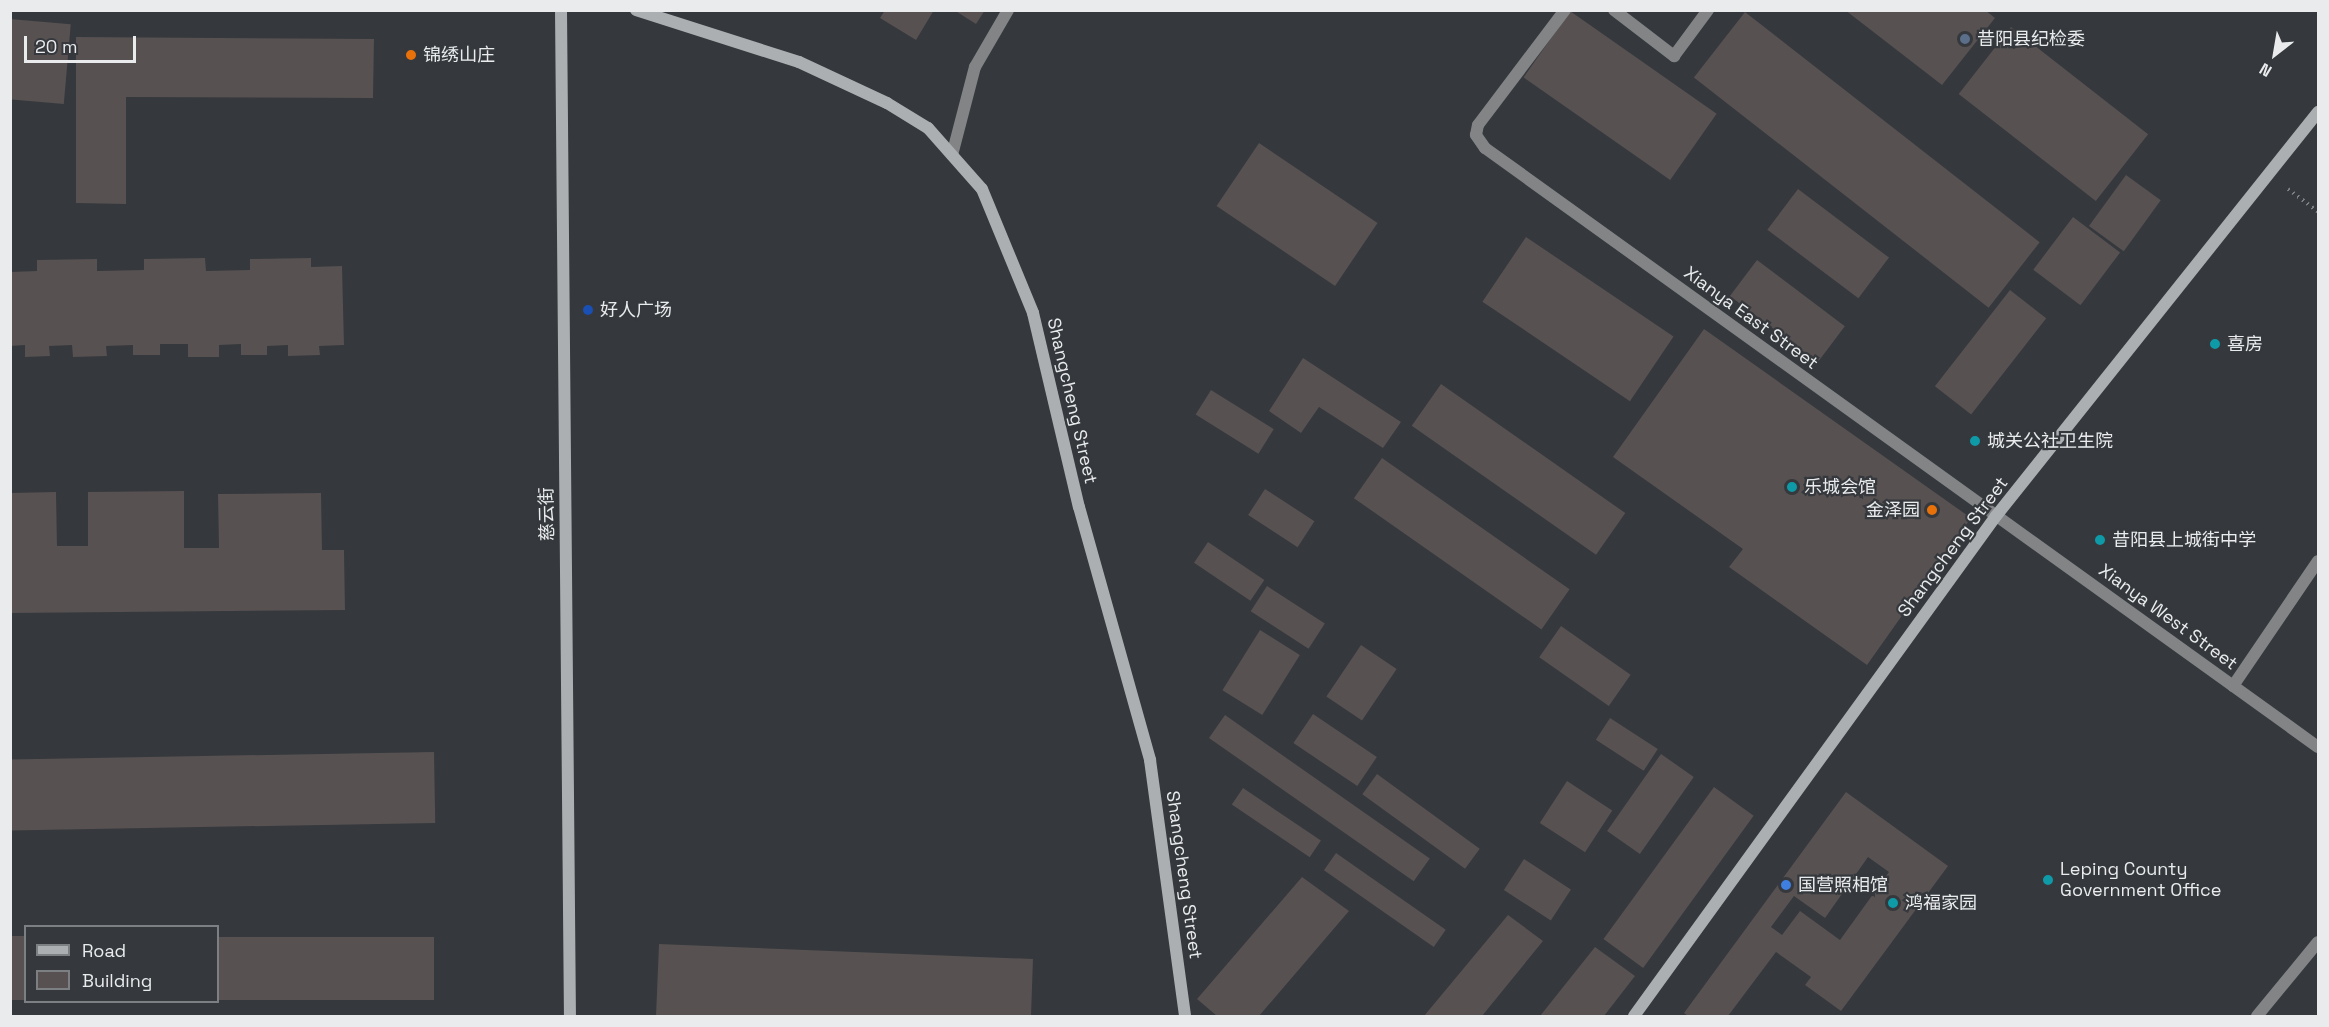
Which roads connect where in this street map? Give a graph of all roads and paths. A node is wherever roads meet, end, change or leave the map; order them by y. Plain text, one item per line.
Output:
1 (561, 10) edge
2 (636, 10) edge
3 (1008, 10) edge
4 (1565, 10) edge
5 (1614, 10) edge
6 (1708, 10) edge
7 (2319, 112) edge
8 (952, 155) junction
9 (2269, 174) junction
10 (2319, 212) edge
11 (1996, 516) junction
12 (2319, 561) edge
13 (2233, 686) junction
14 (2319, 747) edge
15 (2319, 942) edge
16 (570, 1017) edge
17 (1185, 1017) edge
18 (1634, 1017) edge
19 (2257, 1017) edge

1 - 16 main road, 慈云街
2 - 8 main road, Shangcheng Street
3 - 8 street
4 - 11 street, Xianya East Street
5 - 6 street
7 - 9 main road, Shangcheng Street
8 - 17 main road, Shangcheng Street
9 - 10 path
9 - 11 main road, Shangcheng Street
11 - 13 street, Xianya West Street
11 - 18 main road, Shangcheng Street
12 - 13 street
13 - 14 street, Xianya West Street
15 - 19 street

